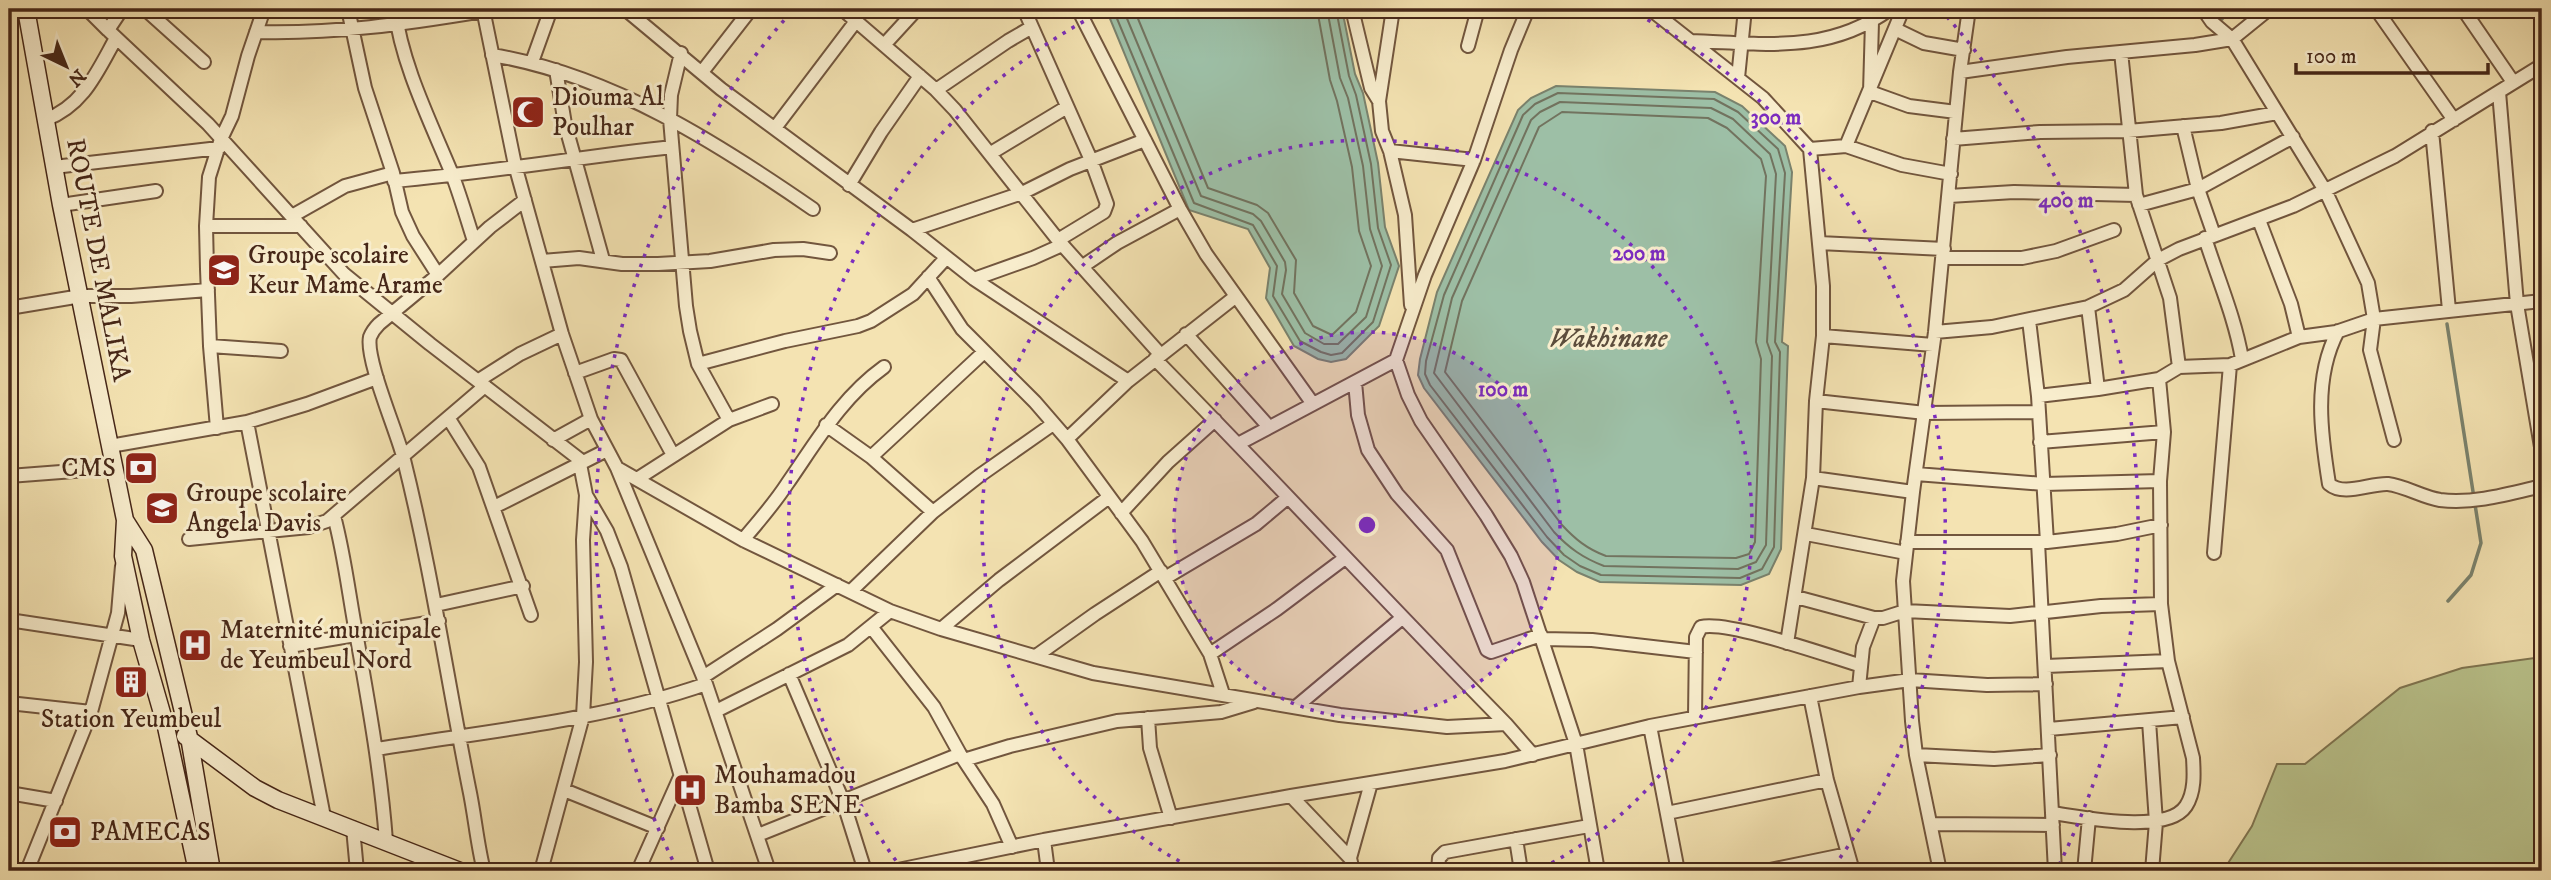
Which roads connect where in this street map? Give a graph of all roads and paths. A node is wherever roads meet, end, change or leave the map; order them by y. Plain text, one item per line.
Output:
1 (26, 9) edge
2 (87, 9) edge
3 (122, 9) edge
4 (145, 9) edge
5 (264, 9) edge
6 (348, 9) edge
7 (395, 9) edge
8 (551, 9) edge
9 (625, 9) edge
10 (751, 9) edge
11 (842, 9) edge
12 (918, 9) edge
13 (1024, 9) edge
14 (1078, 9) edge
15 (1352, 9) edge
16 (1394, 9) edge
17 (1478, 9) edge
18 (1528, 9) edge
19 (1650, 9) edge
20 (1745, 9) edge
21 (1890, 9) edge
22 (1903, 9) edge
23 (1969, 9) edge
24 (2203, 9) edge
25 (2269, 9) edge
26 (2376, 9) edge
27 (2463, 9) edge
28 (483, 10) edge
29 (1665, 14) edge
30 (2250, 15) edge
31 (856, 20) junction
32 (1872, 22) junction
33 (397, 26) junction
34 (1032, 27) junction
35 (352, 29) junction
36 (1895, 29) junction
37 (256, 32) junction
38 (112, 34) junction
39 (2232, 39) junction
40 (1690, 41) junction
41 (1742, 43) junction
42 (884, 45) junction
43 (1468, 46) dead end
44 (1964, 50) junction
45 (2121, 52) junction
46 (681, 53) junction
47 (492, 55) junction
48 (204, 62) dead end
49 (532, 62) junction
50 (2542, 65) edge
51 (556, 70) junction
52 (702, 72) junction
53 (1960, 72) junction
54 (920, 76) junction
55 (1738, 78) junction
56 (2513, 82) junction
57 (936, 90) junction
58 (1870, 92) junction
59 (2500, 92) junction
60 (1379, 101) junction
61 (1067, 107) junction
62 (1956, 112) junction
63 (2277, 113) junction
64 (670, 119) junction
65 (45, 120) junction
66 (2454, 120) junction
67 (2183, 126) junction
68 (775, 128) junction
69 (2128, 131) junction
70 (2432, 131) junction
71 (2293, 137) junction
72 (1953, 138) junction
73 (1145, 140) junction
74 (220, 144) junction
75 (1846, 146) junction
76 (673, 147) junction
77 (1810, 149) junction
78 (1390, 151) junction
79 (990, 153) junction
80 (574, 158) junction
81 (1091, 160) junction
82 (1474, 160) junction
83 (515, 166) junction
84 (54, 167) junction
85 (1951, 174) junction
86 (453, 176) junction
87 (394, 177) junction
88 (849, 185) junction
89 (2198, 189) junction
90 (156, 191) dead end
91 (2326, 192) junction
92 (1022, 193) junction
93 (1950, 196) junction
94 (524, 200) junction
95 (2137, 200) junction
96 (61, 205) junction
97 (813, 209) dead end
98 (1180, 209) junction
99 (2259, 220) junction
100 (297, 221) junction
101 (206, 226) junction
102 (912, 230) junction
103 (2113, 230) dead end
104 (2209, 237) junction
105 (474, 241) junction
106 (1060, 243) junction
107 (1819, 243) junction
108 (830, 253) dead end
109 (1943, 254) junction
110 (946, 258) junction
111 (603, 260) junction
112 (2158, 260) junction
113 (542, 261) junction
114 (682, 262) junction
115 (1083, 266) junction
116 (438, 275) junction
117 (928, 277) junction
118 (974, 279) junction
119 (208, 290) junction
120 (81, 296) junction
121 (1235, 297) junction
122 (2542, 301) edge
123 (2516, 304) junction
124 (2088, 307) junction
125 (9, 308) edge
126 (2449, 310) junction
127 (1411, 312) junction
128 (392, 313) junction
129 (2029, 320) junction
130 (2374, 320) junction
131 (2337, 332) junction
132 (562, 334) junction
133 (1185, 334) junction
134 (1823, 336) junction
135 (2299, 337) junction
136 (1934, 339) junction
137 (210, 346) junction
138 (281, 351) dead end
139 (984, 352) junction
140 (1157, 356) junction
141 (2242, 359) junction
142 (1396, 360) junction
143 (698, 364) junction
144 (2230, 365) junction
145 (884, 367) dead end
146 (2179, 367) junction
147 (575, 373) junction
148 (377, 378) junction
149 (2159, 379) junction
150 (1128, 381) junction
151 (482, 383) junction
152 (1355, 383) junction
153 (2098, 389) junction
154 (2038, 396) junction
155 (1816, 401) junction
156 (772, 404) dead end
157 (1313, 404) junction
158 (2039, 412) junction
159 (1925, 413) junction
160 (449, 419) junction
161 (592, 419) junction
162 (729, 420) junction
163 (1215, 420) junction
164 (247, 422) junction
165 (1053, 424) junction
166 (826, 425) junction
167 (1269, 427) junction
168 (218, 428) junction
169 (2164, 432) junction
170 (1067, 439) junction
171 (553, 440) junction
172 (2394, 440) dead end
173 (2040, 442) junction
174 (1238, 443) junction
175 (110, 446) junction
176 (607, 450) junction
177 (2542, 453) edge
178 (673, 455) junction
179 (404, 457) junction
180 (871, 457) junction
181 (582, 463) junction
182 (113, 468) junction
183 (617, 468) junction
184 (1916, 474) junction
185 (9, 476) edge
186 (1813, 478) junction
187 (637, 479) junction
188 (2160, 481) junction
189 (2044, 484) junction
190 (2542, 486) edge
191 (1913, 492) junction
192 (586, 495) junction
193 (1110, 497) junction
194 (1287, 498) junction
195 (494, 507) junction
196 (933, 512) junction
197 (1121, 513) junction
198 (334, 516) junction
199 (125, 520) junction
200 (2161, 525) junction
201 (266, 532) junction
202 (1806, 534) junction
203 (190, 539) dead end
204 (743, 540) junction
205 (2042, 542) junction
206 (1906, 548) junction
207 (2214, 553) dead end
208 (123, 556) junction
209 (1345, 558) junction
210 (1163, 575) junction
211 (837, 585) junction
212 (523, 586) junction
213 (851, 591) junction
214 (1796, 597) junction
215 (2161, 604) junction
216 (436, 605) junction
217 (891, 611) junction
218 (1905, 611) junction
219 (2043, 611) junction
220 (531, 615) dead end
221 (1402, 618) junction
222 (1874, 618) junction
223 (9, 620) edge
224 (439, 621) junction
225 (872, 628) junction
226 (942, 629) junction
227 (112, 633) junction
228 (356, 634) junction
229 (1542, 637) junction
230 (141, 640) junction
231 (1787, 643) junction
232 (290, 646) junction
233 (1696, 652) junction
234 (1210, 654) junction
235 (1036, 656) junction
236 (2168, 661) junction
237 (1859, 665) junction
238 (2046, 666) junction
239 (789, 674) junction
240 (704, 680) junction
241 (1910, 680) junction
242 (2046, 684) junction
243 (1858, 687) junction
244 (1223, 694) junction
245 (1810, 696) junction
246 (657, 701) junction
247 (1256, 702) junction
248 (9, 703) edge
249 (1297, 706) junction
250 (716, 711) junction
251 (91, 712) junction
252 (583, 716) junction
253 (2183, 717) junction
254 (1148, 718) junction
255 (1695, 718) junction
256 (2149, 721) junction
257 (1506, 724) junction
258 (1650, 726) junction
259 (166, 727) junction
260 (2049, 729) junction
261 (458, 736) junction
262 (189, 737) junction
263 (1576, 744) junction
264 (377, 749) junction
265 (1533, 755) junction
266 (1916, 755) junction
267 (2050, 755) junction
268 (962, 757) junction
269 (680, 777) junction
270 (1827, 780) junction
271 (1371, 783) junction
272 (564, 789) junction
273 (9, 793) edge
274 (1291, 796) junction
275 (843, 800) junction
276 (56, 801) junction
277 (1667, 813) junction
278 (324, 817) junction
279 (1171, 818) junction
280 (2089, 818) junction
281 (2052, 819) junction
282 (2156, 822) junction
283 (1932, 824) junction
284 (1589, 826) junction
285 (353, 828) junction
286 (657, 828) junction
287 (758, 835) junction
288 (1516, 839) junction
289 (1044, 840) junction
290 (386, 841) junction
291 (1012, 847) junction
292 (1849, 854) junction
293 (1350, 858) junction
294 (27, 871) edge
295 (197, 871) edge
296 (212, 871) edge
297 (357, 871) edge
298 (460, 871) edge
299 (484, 871) edge
300 (541, 871) edge
301 (638, 871) edge
302 (708, 871) edge
303 (769, 871) edge
304 (864, 871) edge
305 (894, 871) edge
306 (1048, 871) edge
307 (1353, 871) edge
308 (1438, 871) edge
309 (1521, 871) edge
310 (1598, 871) edge
311 (1678, 871) edge
312 (1765, 871) edge
313 (1853, 871) edge
314 (1940, 871) edge
315 (2055, 871) edge
316 (2084, 871) edge
317 (2152, 871) edge

1 - 65 main road, ROUTE DE MALIKA
2 - 38 street
3 - 38 street
4 - 48 street
5 - 37 street
6 - 35 street
7 - 33 street
8 - 49 street
9 - 46 street
10 - 52 street
11 - 31 street
12 - 42 street
13 - 34 street
14 - 73 street
15 - 60 street
16 - 60 street
17 - 43 street
18 - 82 street
19 - 29 street
20 - 41 street
21 - 32 street
22 - 36 street
23 - 44 street
24 - 39 street
25 - 30 street
26 - 66 street
27 - 56 street
28 - 33 street
28 - 47 street
29 - 40 street
30 - 39 street
31 - 42 street
31 - 68 street
32 - 41 street
32 - 58 street
33 - 35 street
33 - 86 street
34 - 57 street
34 - 61 street
35 - 37 street
35 - 87 street
36 - 44 street
36 - 58 street
37 - 74 street
38 - 65 street
38 - 74 street
39 - 45 street
39 - 63 street
40 - 41 street
40 - 55 street
41 - 55 street
42 - 54 street
44 - 53 street
45 - 53 street
45 - 69 street
46 - 52 street
46 - 64 street
47 - 49 street
47 - 83 street
49 - 51 street
50 - 56 street
51 - 64 street
51 - 80 street
52 - 68 street
53 - 62 street
54 - 57 street
54 - 88 street
55 - 77 street
56 - 59 street
57 - 79 street
58 - 62 street
58 - 75 street
59 - 66 street
59 - 123 street
60 - 78 street
61 - 79 street
61 - 81 street
62 - 72 street
63 - 67 street
63 - 71 street
64 - 76 street
64 - 97 street
65 - 84 main road, ROUTE DE MALIKA
66 - 70 street
67 - 69 street
67 - 89 street
68 - 88 street
69 - 72 street
69 - 95 street
70 - 91 street
70 - 126 street
71 - 89 street
71 - 91 street
72 - 85 street
73 - 81 street
73 - 98 street
74 - 84 street
74 - 100 street
74 - 101 street
75 - 77 street
75 - 85 street
76 - 80 street
76 - 114 street
77 - 107 street
78 - 82 street
78 - 127 street
79 - 92 street
80 - 83 street
80 - 111 street
81 - 92 street
81 - 106 street
82 - 127 street
83 - 86 street
83 - 94 street
84 - 96 main road, ROUTE DE MALIKA
85 - 93 street
86 - 87 street
86 - 105 street
87 - 100 street
87 - 116 street
88 - 102 street
89 - 95 street
89 - 104 street
90 - 96 street
91 - 99 street
91 - 130 street
92 - 102 street
92 - 106 street
93 - 95 street
93 - 109 street
94 - 105 street
94 - 113 street
95 - 112 street
96 - 120 main road, ROUTE DE MALIKA
98 - 115 street
98 - 121 street
99 - 104 street
99 - 135 street
100 - 101 street
100 - 128 street
101 - 119 street
102 - 110 street
103 - 109 street
104 - 112 street
104 - 141 street
105 - 116 street
106 - 115 street
106 - 118 street
107 - 109 street
107 - 134 street
108 - 114 street
109 - 136 street
110 - 117 street
110 - 118 street
111 - 113 street
111 - 114 street
112 - 124 street
112 - 146 street
113 - 132 street
114 - 143 street
115 - 140 street
116 - 128 street
117 - 139 street
117 - 143 street
118 - 150 street
119 - 120 street
119 - 137 street
120 - 125 street
120 - 175 main road, ROUTE DE MALIKA
121 - 133 street
121 - 157 street
122 - 123 street
123 - 126 street
123 - 177 street
124 - 129 street
124 - 153 street
126 - 130 street
127 - 142 street
128 - 148 street
128 - 151 street
129 - 136 street
129 - 154 street
130 - 131 street
130 - 172 street
131 - 135 street
131 - 190 street
132 - 147 street
132 - 151 street
133 - 140 street
133 - 167 street
134 - 136 street
134 - 155 street
135 - 141 street
136 - 159 street
137 - 138 street
137 - 168 street
139 - 165 street
139 - 180 street
140 - 150 street
140 - 163 street
141 - 144 street
142 - 152 street
142 - 229 street
143 - 162 street
144 - 146 street
144 - 207 street
145 - 166 street
146 - 149 street
147 - 161 street
147 - 178 street
148 - 164 street
148 - 179 street
149 - 153 street
149 - 169 street
150 - 170 street
151 - 160 street
151 - 171 street
152 - 157 street
152 - 229 street
153 - 154 street
154 - 158 street
155 - 159 street
155 - 186 street
156 - 162 street
157 - 167 street
158 - 159 street
158 - 173 street
159 - 184 street
160 - 179 street
160 - 195 street
161 - 171 street
161 - 176 street
162 - 178 street
163 - 174 street
163 - 197 street
164 - 168 street
164 - 201 street
165 - 170 street
165 - 196 street
166 - 180 street
166 - 204 street
167 - 174 street
168 - 175 street
169 - 173 street
169 - 188 street
170 - 193 street
171 - 181 street
173 - 189 street
174 - 194 street
175 - 182 main road, ROUTE DE MALIKA
176 - 181 street
176 - 183 street
178 - 187 street
179 - 198 street
179 - 216 street
180 - 196 street
181 - 192 street
181 - 195 street
182 - 185 street
182 - 199 main road, ROUTE DE MALIKA
183 - 187 street
183 - 240 street
184 - 189 street
184 - 191 street
186 - 191 street
186 - 202 street
187 - 204 street
188 - 189 street
188 - 200 street
189 - 205 street
191 - 206 street
192 - 246 street
192 - 252 street
193 - 197 street
193 - 226 street
194 - 209 street
194 - 210 street
195 - 212 street
196 - 213 street
197 - 210 street
198 - 201 street
198 - 228 street
199 - 208 main road, ROUTE DE MALIKA
199 - 262 main road, ROUTE DE MALIKA
200 - 205 street
200 - 215 street
201 - 203 street
201 - 232 street
202 - 206 street
202 - 214 street
204 - 211 street
205 - 206 street
205 - 219 street
206 - 218 street
208 - 227 street
208 - 230 main road, ROUTE DE MALIKA
209 - 221 street
209 - 234 street
210 - 234 street
210 - 235 street
211 - 213 street
211 - 240 street
212 - 216 street
212 - 220 street
213 - 217 street
214 - 222 street
214 - 231 street
215 - 219 street
215 - 236 street
216 - 224 street
217 - 225 street
217 - 226 street
218 - 219 street
218 - 222 street
218 - 241 street
219 - 238 street
221 - 249 street
221 - 257 street
222 - 237 street
223 - 227 street
224 - 228 street
224 - 261 street
225 - 239 street
225 - 268 street
226 - 235 street
227 - 230 street
227 - 251 street
228 - 232 street
228 - 264 street
229 - 233 street
229 - 263 street
230 - 259 main road, ROUTE DE MALIKA
231 - 233 street
231 - 237 street
232 - 278 street
233 - 255 street
234 - 244 street
235 - 244 street
236 - 238 street
236 - 253 street
237 - 243 street
238 - 242 street
239 - 250 street
239 - 275 street
240 - 246 street
240 - 250 street
241 - 242 street
241 - 243 street
241 - 266 street
242 - 260 street
243 - 245 street
244 - 247 street
245 - 255 street
245 - 270 street
246 - 252 street
246 - 269 street
247 - 249 street
247 - 254 street
248 - 251 street
249 - 257 street
250 - 287 street
251 - 276 street
252 - 261 street
252 - 272 street
253 - 256 street
253 - 282 street
254 - 268 street
254 - 279 street
255 - 258 street
256 - 260 street
256 - 282 street
257 - 265 street
258 - 263 street
258 - 277 street
259 - 262 main road
259 - 295 main road, ROUTE DE MALIKA
260 - 267 street
261 - 264 street
261 - 299 street
262 - 278 main road
262 - 296 main road, ROUTE DE MALIKA
263 - 265 street
263 - 284 street
264 - 290 street
265 - 271 street
266 - 267 street
266 - 283 street
267 - 281 street
268 - 275 street
268 - 291 street
269 - 286 street
269 - 302 street
270 - 277 street
270 - 292 street
271 - 274 street
271 - 293 street
272 - 286 street
272 - 300 street
273 - 276 street
274 - 279 street
274 - 293 street
275 - 287 street
275 - 304 street
276 - 294 street
277 - 311 street
278 - 285 main road
279 - 289 street
280 - 281 street
280 - 282 street
280 - 316 street
281 - 283 street
281 - 315 street
282 - 317 street
283 - 314 street
284 - 288 street
284 - 310 street
285 - 290 main road
285 - 297 street
286 - 301 street
287 - 303 street
288 - 308 street
288 - 309 street
289 - 291 street
289 - 306 street
290 - 298 main road
291 - 305 street
292 - 312 street
292 - 313 street
293 - 307 street

